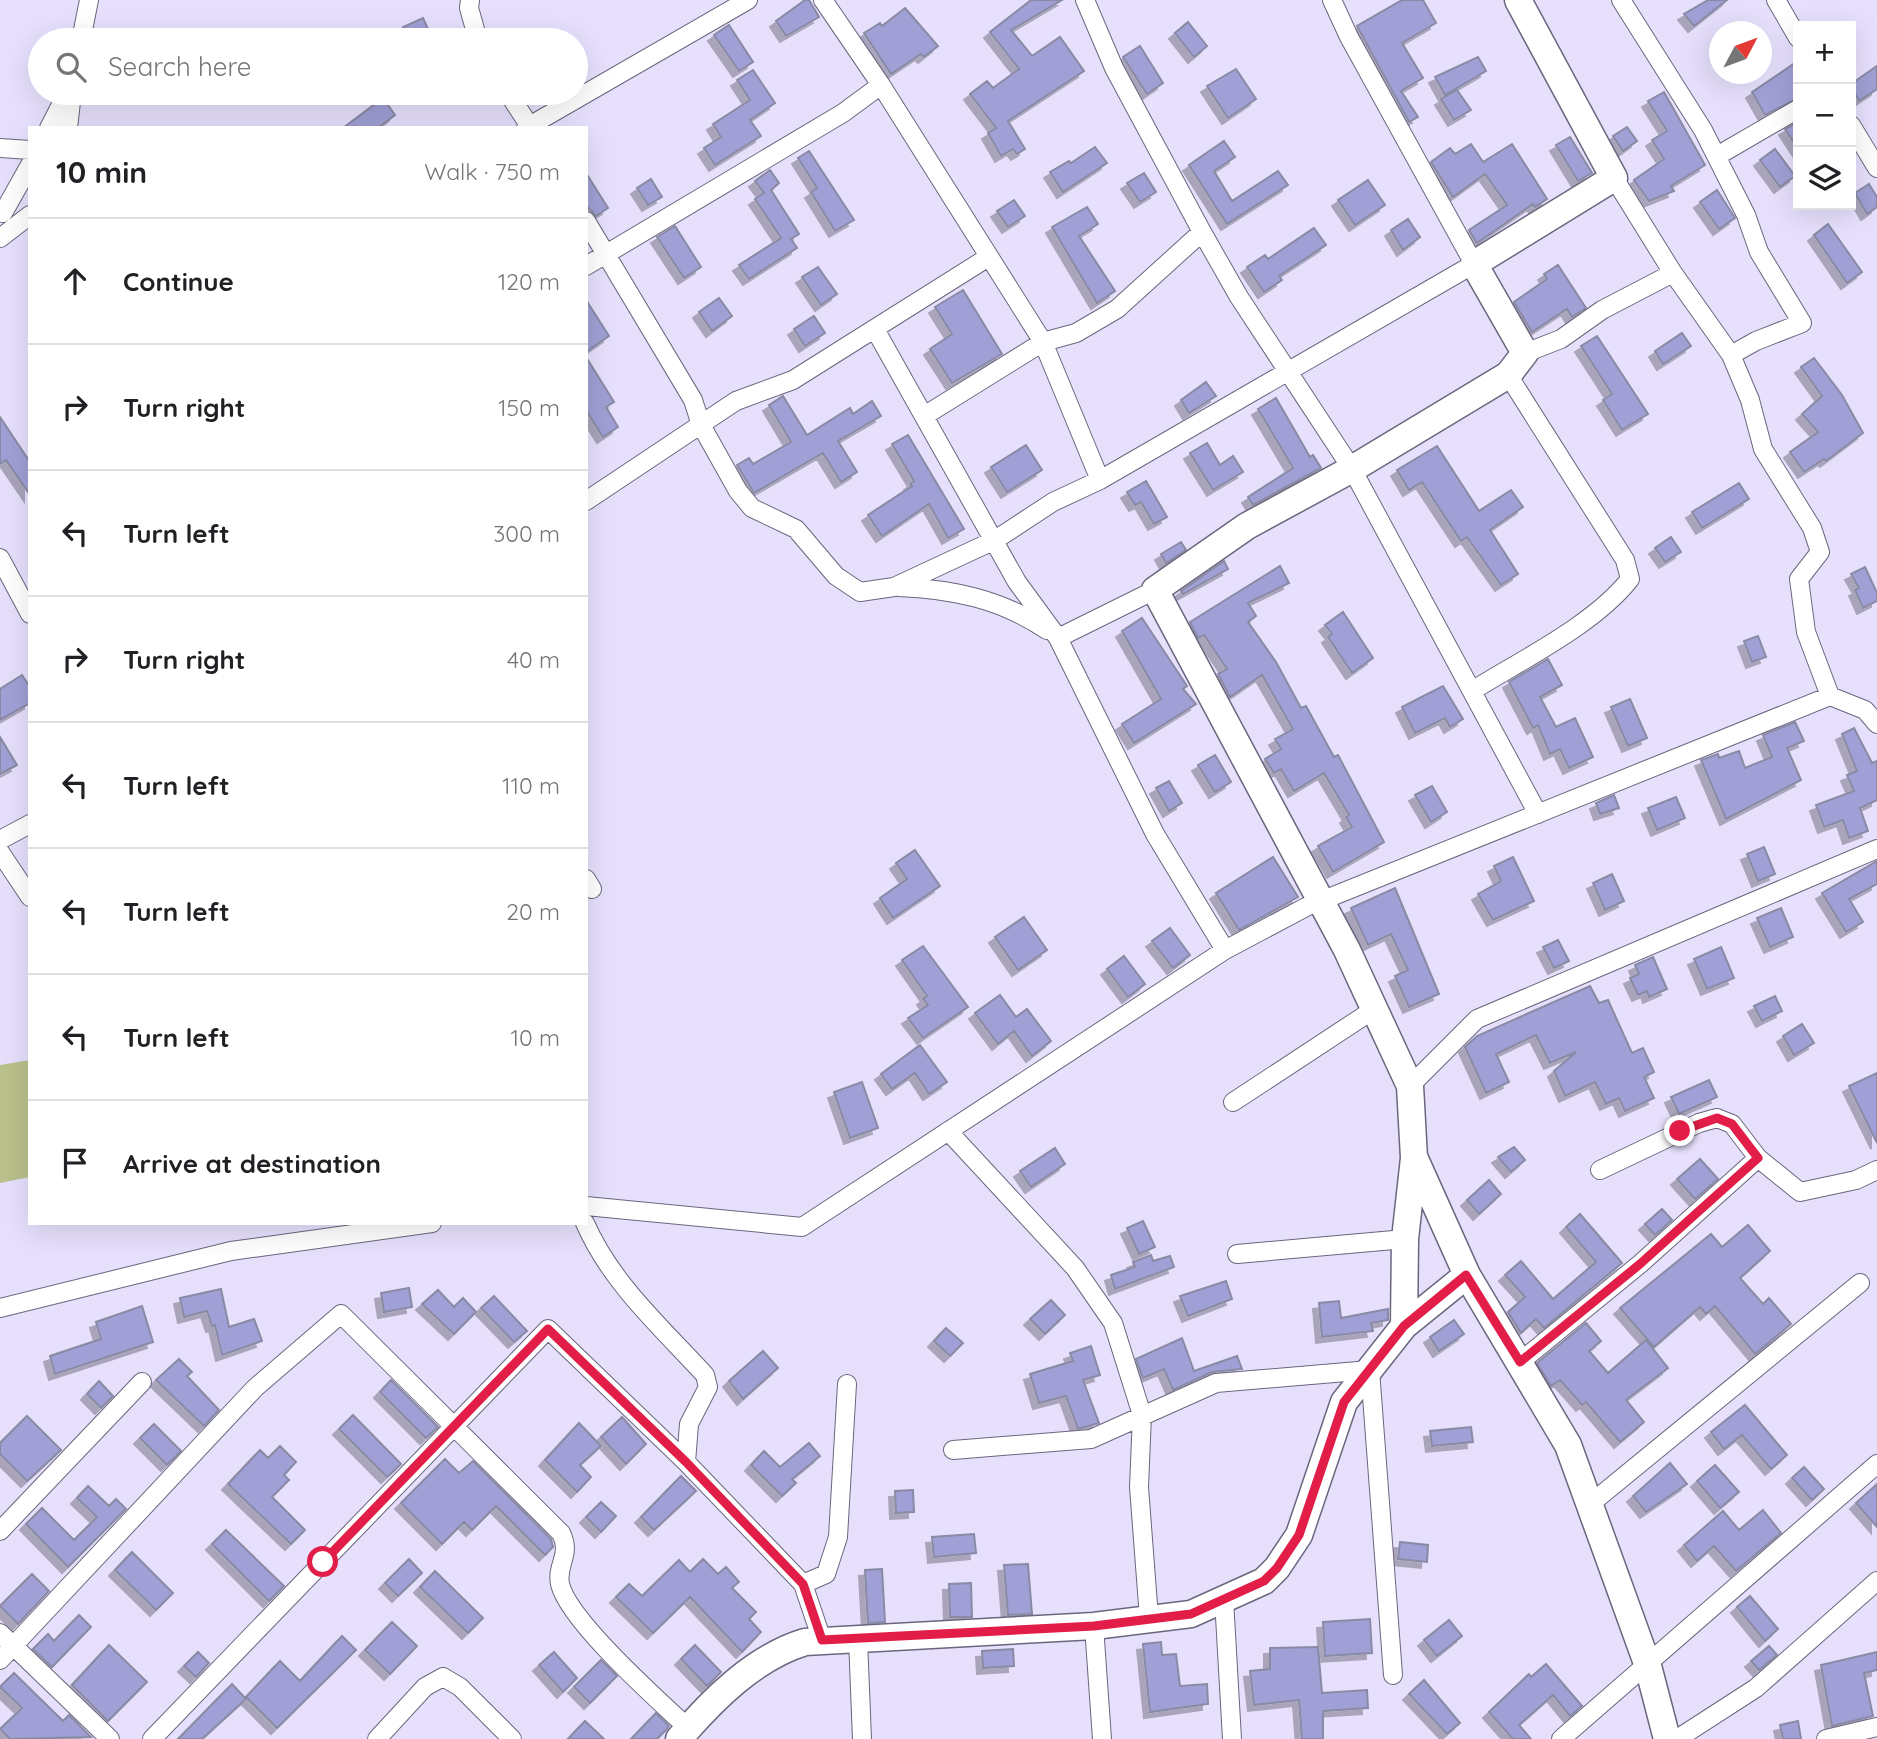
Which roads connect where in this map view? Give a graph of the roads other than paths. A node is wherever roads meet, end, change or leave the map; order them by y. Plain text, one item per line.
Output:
1 (89, 0) edge
2 (470, 0) edge
3 (748, 0) edge
4 (823, 0) edge
5 (1084, 0) edge
6 (1332, 0) edge
7 (1518, 0) edge
8 (1621, 0) edge
9 (1776, 0) edge
10 (83, 28) edge
11 (476, 28) edge
12 (1793, 29) edge
13 (881, 85) junction
14 (588, 92) edge
15 (62, 105) edge
16 (69, 105) edge
17 (515, 105) edge
18 (566, 105) edge
19 (1793, 112) edge
20 (50, 126) edge
21 (68, 126) edge
22 (527, 126) edge
23 (530, 126) edge
24 (1856, 133) edge
25 (0, 148) edge
26 (28, 150) edge
27 (1717, 156) junction
28 (28, 168) edge
29 (1877, 168) edge
30 (1614, 178) junction
31 (28, 212) edge
32 (2, 213) edge
33 (28, 214) edge
34 (588, 224) edge
35 (1202, 232) junction
36 (0, 238) edge
37 (606, 255) junction
38 (987, 258) junction
39 (1474, 264) junction
40 (588, 265) edge
41 (1673, 273) junction
42 (876, 331) junction
43 (1043, 342) junction
44 (1525, 353) junction
45 (1731, 355) junction
46 (1288, 370) junction
47 (1508, 375) junction
48 (923, 416) junction
49 (701, 425) junction
50 (1352, 468) junction
51 (1100, 480) junction
52 (588, 500) edge
53 (995, 540) junction
54 (0, 558) edge
55 (894, 587) junction
56 (1154, 590) junction
57 (28, 610) edge
58 (1058, 638) junction
59 (1472, 691) junction
60 (1830, 696) junction
61 (1877, 724) edge
62 (1538, 814) junction
63 (28, 825) edge
64 (0, 840) edge
65 (1877, 849) edge
66 (0, 852) edge
67 (28, 894) edge
68 (1321, 900) junction
69 (1225, 950) junction
70 (1376, 1008) junction
71 (1410, 1086) junction
72 (1233, 1102) dead end
73 (948, 1131) junction
74 (1414, 1158) junction
75 (1758, 1158) junction
76 (1600, 1170) dead end
77 (1877, 1170) edge
78 (588, 1206) edge
79 (418, 1225) edge
80 (586, 1225) edge
81 (1405, 1239) junction
82 (1237, 1254) dead end
83 (1466, 1275) junction
84 (1860, 1283) dead end
85 (0, 1308) edge
86 (1404, 1326) junction
87 (1520, 1362) junction
88 (1370, 1370) junction
89 (142, 1382) dead end
90 (847, 1384) dead end
91 (1142, 1415) junction
92 (455, 1425) junction
93 (953, 1450) dead end
94 (686, 1462) junction
95 (1877, 1464) edge
96 (1589, 1506) junction
97 (0, 1531) edge
98 (1877, 1581) edge
99 (803, 1584) junction
100 (1224, 1600) junction
101 (1149, 1618) junction
102 (1094, 1626) junction
103 (858, 1639) junction
104 (6, 1640) edge
105 (822, 1640) junction
106 (0, 1660) edge
107 (1648, 1666) junction
108 (1393, 1675) dead end
109 (1877, 1727) edge
110 (684, 1733) edge
111 (110, 1739) edge
112 (152, 1739) edge
113 (377, 1739) edge
114 (512, 1739) edge
115 (862, 1739) edge
116 (1102, 1739) edge
117 (1233, 1739) edge
118 (1561, 1739) edge
119 (1667, 1739) edge
120 (1677, 1739) edge
121 (1826, 1739) edge

1 - 10 street
2 - 11 street
3 - 14 street
4 - 13 street
5 - 35 street
6 - 39 street
7 - 30 street
8 - 27 street
9 - 12 street
13 - 37 street
13 - 38 street
15 - 20 street
16 - 21 street
17 - 22 street
18 - 23 street
19 - 27 street
24 - 29 street
25 - 26 street
27 - 45 street
28 - 32 street
30 - 39 street
30 - 41 street
31 - 32 street
33 - 36 street
34 - 37 street
35 - 43 street
35 - 46 street
37 - 40 street
37 - 49 street
38 - 42 street
38 - 43 street
39 - 44 street
39 - 46 street
41 - 44 street
41 - 45 street
42 - 48 street
42 - 49 street
43 - 48 street
43 - 51 street
44 - 47 street
45 - 60 street
46 - 50 street
46 - 51 street
47 - 50 street
47 - 59 street
48 - 53 street
49 - 52 street
49 - 55 street
50 - 56 street
50 - 59 street
51 - 53 street
53 - 55 street
53 - 58 street
54 - 57 street
55 - 58 street
56 - 58 street
56 - 68 street
58 - 69 street
59 - 62 street
60 - 61 street
60 - 62 street
62 - 68 street
63 - 64 street
65 - 71 street
66 - 67 street
68 - 69 street
68 - 70 street
69 - 73 street
70 - 71 street
70 - 72 street
71 - 74 street
73 - 78 street
73 - 91 street
74 - 81 street
74 - 83 street
75 - 76 street
75 - 77 street
75 - 87 street
79 - 85 street
80 - 94 street
81 - 82 street
81 - 86 street
83 - 86 street
83 - 87 street
84 - 96 street
86 - 88 street
87 - 96 street
88 - 91 street
88 - 100 street
88 - 108 street
89 - 97 street
90 - 99 street
91 - 93 street
91 - 101 street
92 - 94 street
92 - 104 street
92 - 110 street
92 - 112 street
94 - 99 street
95 - 107 street
96 - 107 street
98 - 120 street
99 - 105 street
100 - 101 street
100 - 117 street
101 - 102 street
102 - 103 street
102 - 116 street
103 - 105 street
103 - 115 street
104 - 106 street
104 - 111 street
105 - 110 street
107 - 118 street
107 - 119 street
109 - 121 street
113 - 114 street

